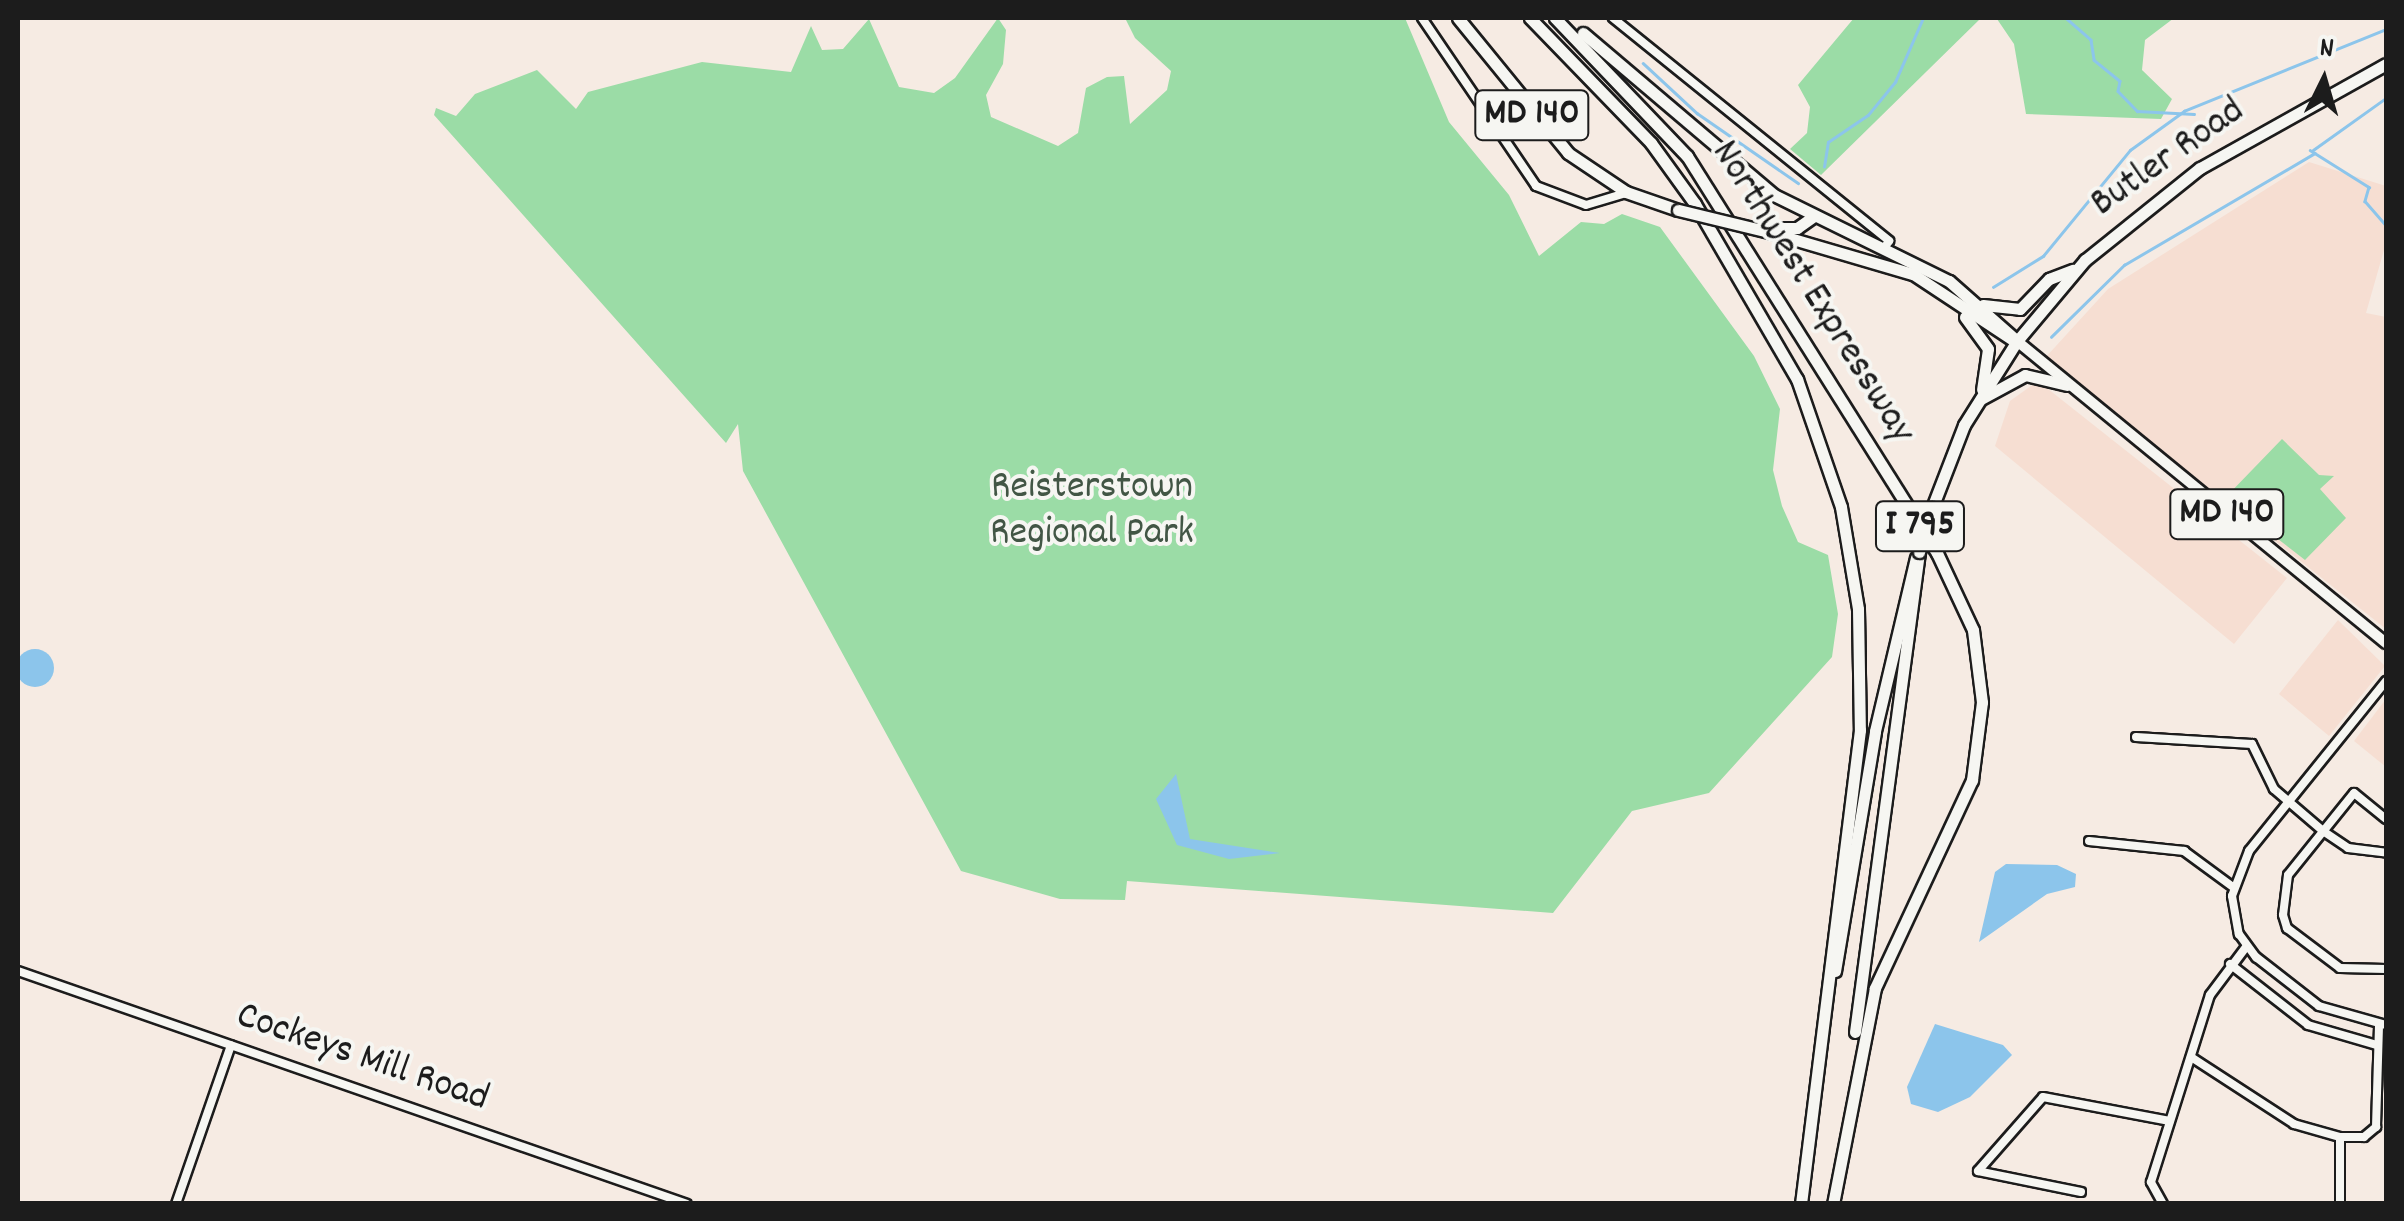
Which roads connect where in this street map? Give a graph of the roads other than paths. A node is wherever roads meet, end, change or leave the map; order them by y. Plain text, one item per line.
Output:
1 (1422, 18) edge
2 (1458, 18) edge
3 (1530, 18) edge
4 (1555, 18) edge
5 (1565, 18) edge
6 (1613, 18) edge
7 (2386, 64) edge
8 (1626, 192) junction
9 (1827, 194) junction
10 (1813, 216) junction
11 (1766, 229) junction
12 (1887, 244) junction
13 (1824, 245) junction
14 (1841, 249) junction
15 (2077, 268) junction
16 (1950, 281) junction
17 (1944, 294) junction
18 (2017, 341) junction
19 (2067, 385) junction
20 (1981, 399) junction
21 (1919, 552) junction
22 (2386, 644) edge
23 (2386, 680) edge
24 (2136, 737) dead end
25 (2289, 802) junction
26 (2386, 819) edge
27 (2323, 831) junction
28 (2089, 841) dead end
29 (2386, 853) edge
30 (2232, 886) junction
31 (2246, 947) junction
32 (2230, 964) junction
33 (2386, 969) edge
34 (18, 971) edge
35 (2383, 1025) edge
36 (1823, 1034) junction
37 (231, 1046) junction
38 (2377, 1046) junction
39 (2191, 1057) junction
40 (1844, 1115) junction
41 (2170, 1122) junction
42 (2340, 1137) junction
43 (2081, 1192) dead end
44 (176, 1204) edge
45 (687, 1204) edge
46 (1800, 1204) edge
47 (1833, 1204) edge
48 (2163, 1204) edge
49 (2340, 1204) edge

1 - 8 street
2 - 8 highway, MD 140
3 - 36 highway, Northwest Expressway / I 795
4 - 40 highway, Northwest Expressway / I 795
5 - 10 highway, MD 140
6 - 9 street
7 - 15 highway, Butler Road
8 - 11 highway, MD 140, bridge
9 - 10 street
9 - 12 street
10 - 11 highway
10 - 12 highway, MD 140
10 - 13 highway
11 - 13 highway, MD 140
12 - 14 highway
12 - 16 highway, MD 140
13 - 14 highway, MD 140
14 - 17 highway, MD 140
15 - 16 highway
15 - 18 highway, Butler Road
16 - 18 highway, MD 140
17 - 18 highway, MD 140
17 - 20 highway
18 - 19 main road, MD 140
18 - 20 highway, Butler Road
19 - 20 highway
19 - 22 main road, MD 140
20 - 21 highway, bridge
21 - 36 highway
21 - 40 highway
23 - 25 street
24 - 25 street
25 - 27 street
25 - 30 street
26 - 27 street
27 - 29 street
27 - 33 street
28 - 30 street
30 - 31 street
31 - 32 street
31 - 35 street
32 - 38 street
32 - 39 street
34 - 37 street, Cockeys Mill Road
35 - 38 street
36 - 46 highway, Northwest Expressway / I 795
37 - 44 street
37 - 45 street, Cockeys Mill Road
38 - 42 street
39 - 41 street
39 - 42 street
40 - 47 highway, Northwest Expressway / I 795
41 - 43 street
41 - 48 street
42 - 49 street

